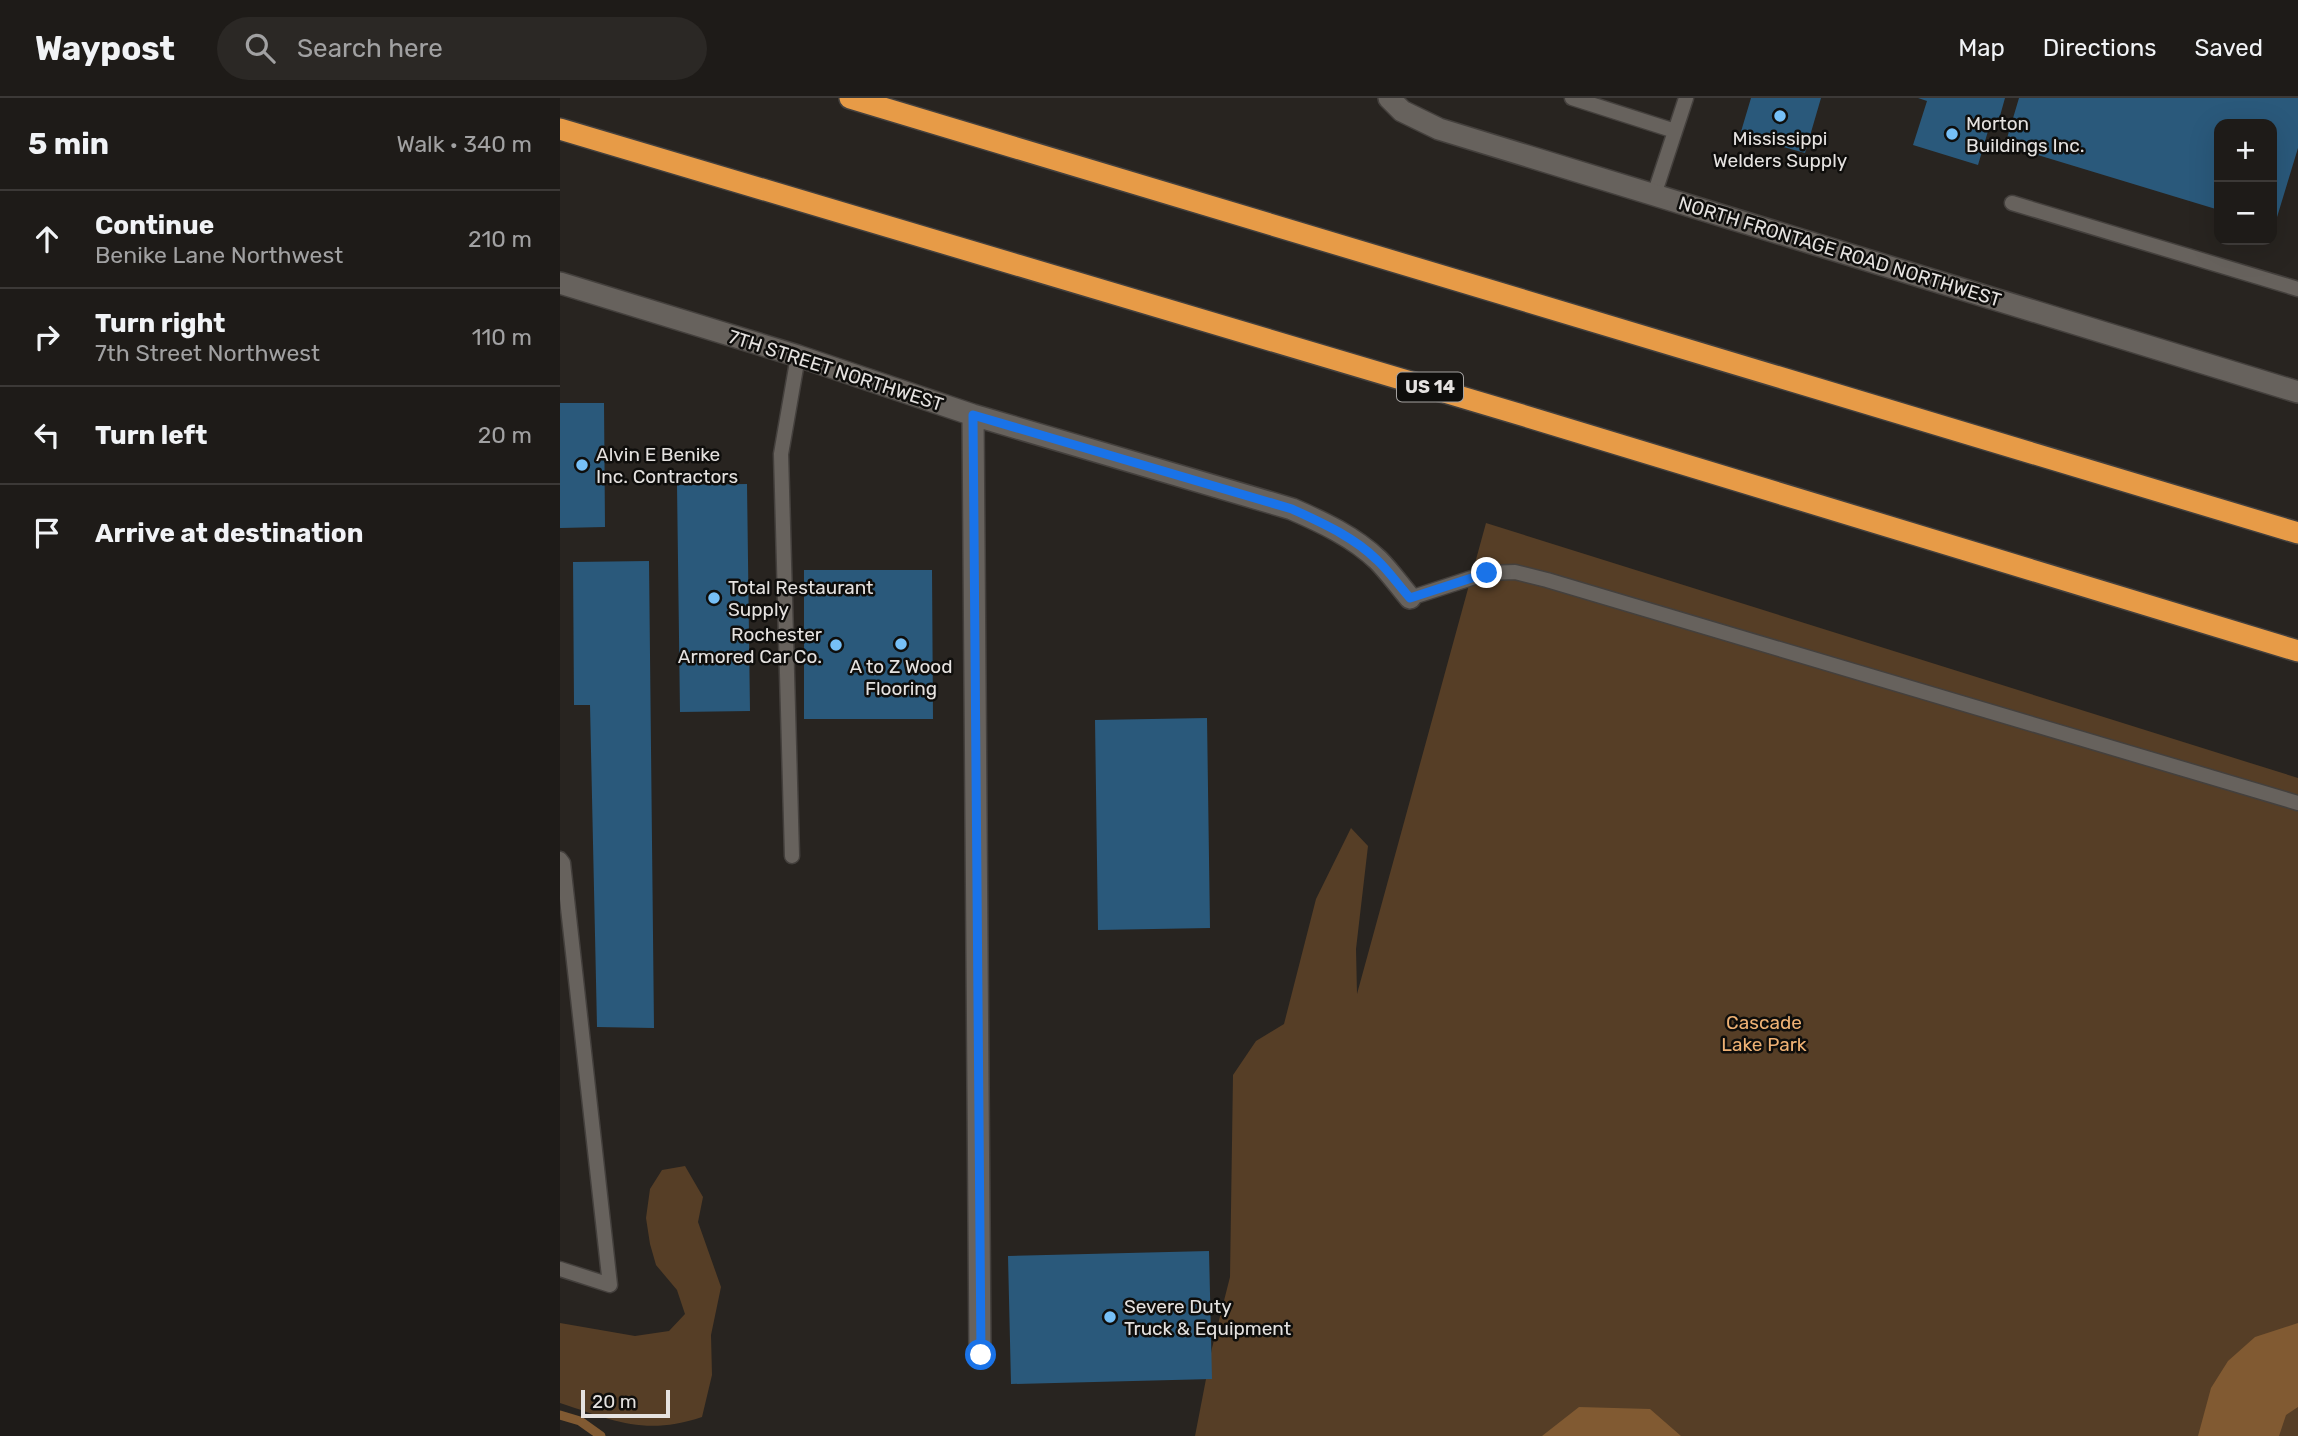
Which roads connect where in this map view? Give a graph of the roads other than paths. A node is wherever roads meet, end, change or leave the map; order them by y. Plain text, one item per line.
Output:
1 (849, 98) edge
2 (1389, 98) edge
3 (1572, 98) edge
4 (1686, 98) edge
5 (560, 129) edge
6 (1675, 131) junction
7 (1654, 195) junction
8 (2012, 204) dead end
9 (560, 283) edge
10 (2298, 289) edge
11 (798, 356) junction
12 (2297, 387) edge
13 (973, 415) junction
14 (2298, 533) edge
15 (1410, 598) joint
16 (2298, 652) edge
17 (2298, 803) edge
18 (792, 856) dead end
19 (560, 859) edge
20 (560, 1269) edge
21 (981, 1355) dead end

1 - 14 highway
2 - 7 street, NORTH FRONTAGE ROAD NORTHWEST
3 - 6 lane
4 - 6 lane
5 - 16 highway, US 14
6 - 7 lane
7 - 12 street, NORTH FRONTAGE ROAD NORTHWEST
8 - 10 lane
9 - 11 street, 7TH STREET NORTHWEST
11 - 13 street, 7TH STREET NORTHWEST
11 - 18 lane
13 - 15 street, 7TH STREET NORTHWEST
13 - 21 street
15 - 17 lane
19 - 20 lane

